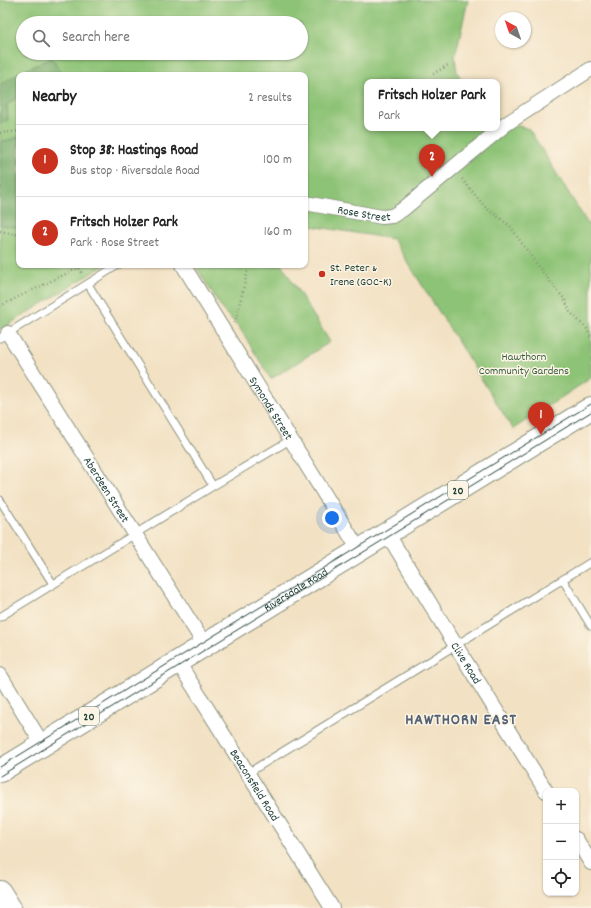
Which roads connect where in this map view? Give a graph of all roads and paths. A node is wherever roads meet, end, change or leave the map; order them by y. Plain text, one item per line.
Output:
1 (448, 65) dead end
2 (591, 69) edge
3 (433, 74) dead end
4 (500, 129) edge
5 (16, 131) edge
6 (498, 131) edge
7 (0, 133) edge
8 (453, 168) junction
9 (308, 204) edge
10 (0, 232) edge
11 (16, 235) edge
12 (78, 268) edge
13 (113, 268) edge
14 (185, 268) edge
15 (248, 268) edge
16 (88, 284) junction
17 (0, 306) edge
18 (4, 336) edge
19 (591, 338) edge
20 (232, 344) junction
21 (591, 408) edge
22 (290, 440) junction
23 (213, 486) junction
24 (0, 500) edge
25 (134, 534) junction
26 (387, 534) junction
27 (359, 550) junction
28 (591, 562) edge
29 (563, 580) junction
30 (53, 584) junction
31 (0, 617) edge
32 (591, 626) edge
33 (205, 645) junction
34 (456, 646) junction
35 (178, 662) junction
36 (0, 676) edge
37 (43, 745) junction
38 (0, 772) edge
39 (248, 773) junction
40 (544, 788) edge
41 (579, 844) edge
42 (591, 863) edge
43 (0, 892) edge
44 (10, 908) edge
45 (332, 908) edge

1 - 3 path
2 - 4 street, Rose Street
5 - 7 path
6 - 8 street, Rose Street
8 - 9 street, Rose Street
8 - 19 path
10 - 11 path
12 - 17 path
13 - 16 lane
14 - 20 street, Symonds Street
15 - 20 path
16 - 18 lane
16 - 23 lane
18 - 25 street, Aberdeen Street
20 - 22 street, Symonds Street
21 - 26 main road, Riversdale Road / 20
22 - 23 lane
22 - 27 street, Symonds Street
23 - 25 lane
24 - 30 lane
25 - 30 lane
25 - 33 street, Aberdeen Street
26 - 27 main road, Riversdale Road / 20
26 - 34 street, Clive Road
27 - 33 main road, Riversdale Road / 20
28 - 29 lane
29 - 32 lane
29 - 34 lane
30 - 31 lane
33 - 35 main road, Riversdale Road / 20
34 - 39 lane
34 - 40 street, Clive Road
35 - 37 main road, Riversdale Road / 20
35 - 39 street, Beaconsfield Road
36 - 37 street
37 - 38 main road, Riversdale Road / 20
39 - 45 street, Beaconsfield Road
41 - 42 street
43 - 44 main road

